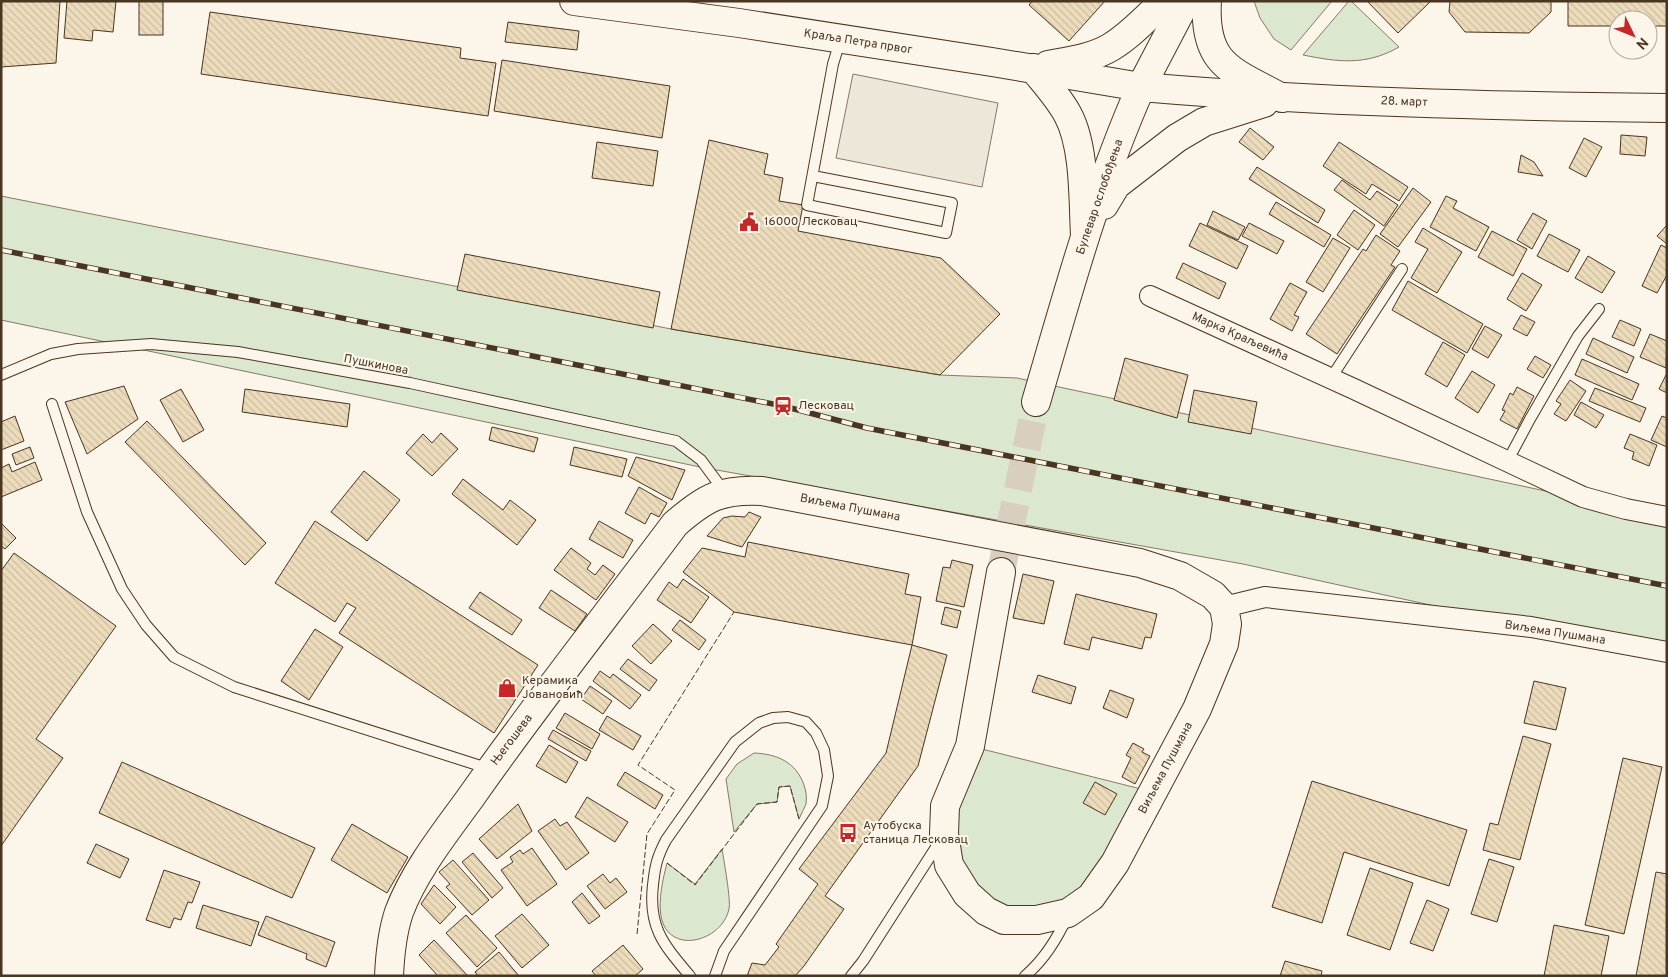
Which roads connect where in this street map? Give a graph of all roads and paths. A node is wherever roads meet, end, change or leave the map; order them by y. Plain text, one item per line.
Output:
1 (576, 1) edge
2 (1164, 1) edge
3 (1186, 1) edge
4 (1207, 1) edge
5 (840, 39) junction
6 (1033, 68) junction
7 (1141, 88) junction
8 (1282, 98) junction
9 (1667, 108) edge
10 (813, 176) junction
11 (1086, 236) junction
12 (1402, 268) dead end
13 (1150, 296) dead end
14 (1599, 309) dead end
15 (1, 375) edge
16 (1331, 378) junction
17 (1036, 402) tunnel mouth
18 (52, 404) dead end
19 (1507, 462) junction
20 (726, 492) junction
21 (1667, 517) edge
22 (1001, 572) tunnel mouth
23 (1224, 607) junction
24 (1667, 652) edge
25 (490, 769) junction
26 (944, 834) junction
27 (1068, 913) junction
28 (389, 976) edge
29 (690, 976) edge
30 (715, 976) edge
31 (851, 976) edge
32 (1026, 976) edge

1 - 5 street, Краља Петра првог
2 - 6 street
3 - 7 street, Булевар ослобођења
4 - 8 street
5 - 6 street, Краља Петра првог
5 - 10 lane
6 - 7 street, Краља Петра првог
6 - 11 street
7 - 8 street, 28. март
7 - 11 street, Булевар ослобођења
8 - 9 street, 28. март
8 - 11 street
10 - 10 lane
11 - 17 street, Булевар ослобођења
12 - 16 lane
13 - 16 street, Марка Краљевића
14 - 19 lane
15 - 20 lane, Пушкинова
16 - 19 street, Марка Краљевића
18 - 25 lane
19 - 21 street, Марка Краљевића
20 - 23 street, Виљема Пушмана
20 - 25 street, Његошева
22 - 26 street, Виљема Пушмана
23 - 24 street, Виљема Пушмана
23 - 27 street, Виљема Пушмана
25 - 28 street, Његошева
26 - 27 street, Виљема Пушмана
26 - 31 lane
27 - 32 lane
29 - 30 lane

